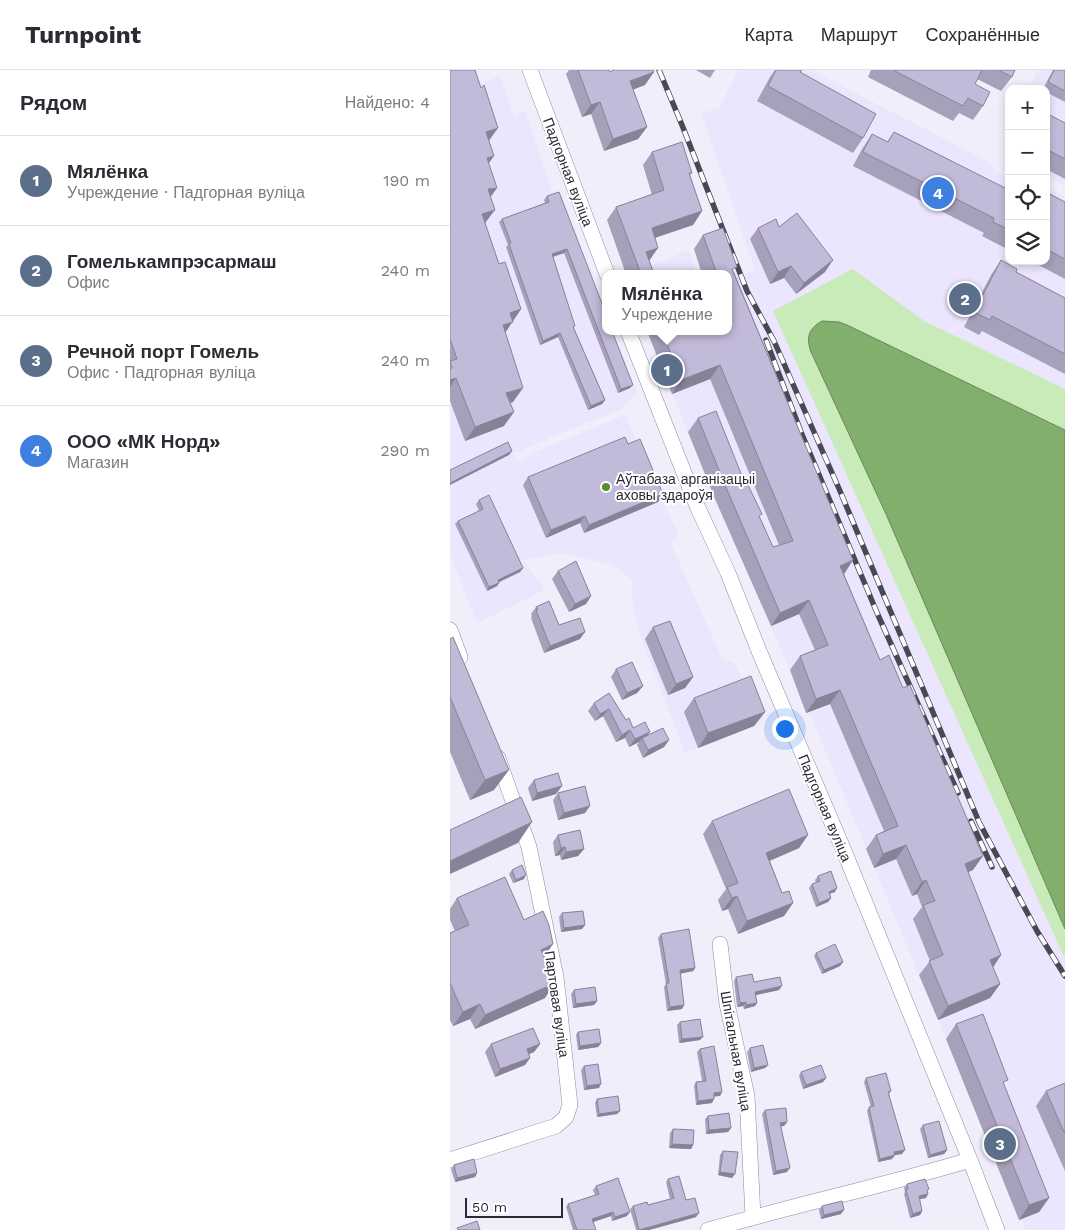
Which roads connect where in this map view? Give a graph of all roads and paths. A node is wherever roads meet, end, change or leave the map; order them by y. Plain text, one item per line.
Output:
1 (530, 70) edge
2 (605, 270) edge
3 (630, 335) edge
4 (450, 630) edge
5 (466, 671) edge
6 (492, 744) edge
7 (720, 944) dead end
8 (450, 1160) edge
9 (970, 1160) junction
10 (753, 1217) junction
11 (708, 1230) edge
12 (997, 1230) edge

1 - 2 street, Падгорная вуліца
3 - 9 street, Падгорная вуліца
4 - 5 street
6 - 8 street, Партовая вуліца
7 - 10 street, Шпітальная вуліца
9 - 10 street
9 - 12 street, Падгорная вуліца
10 - 11 street

